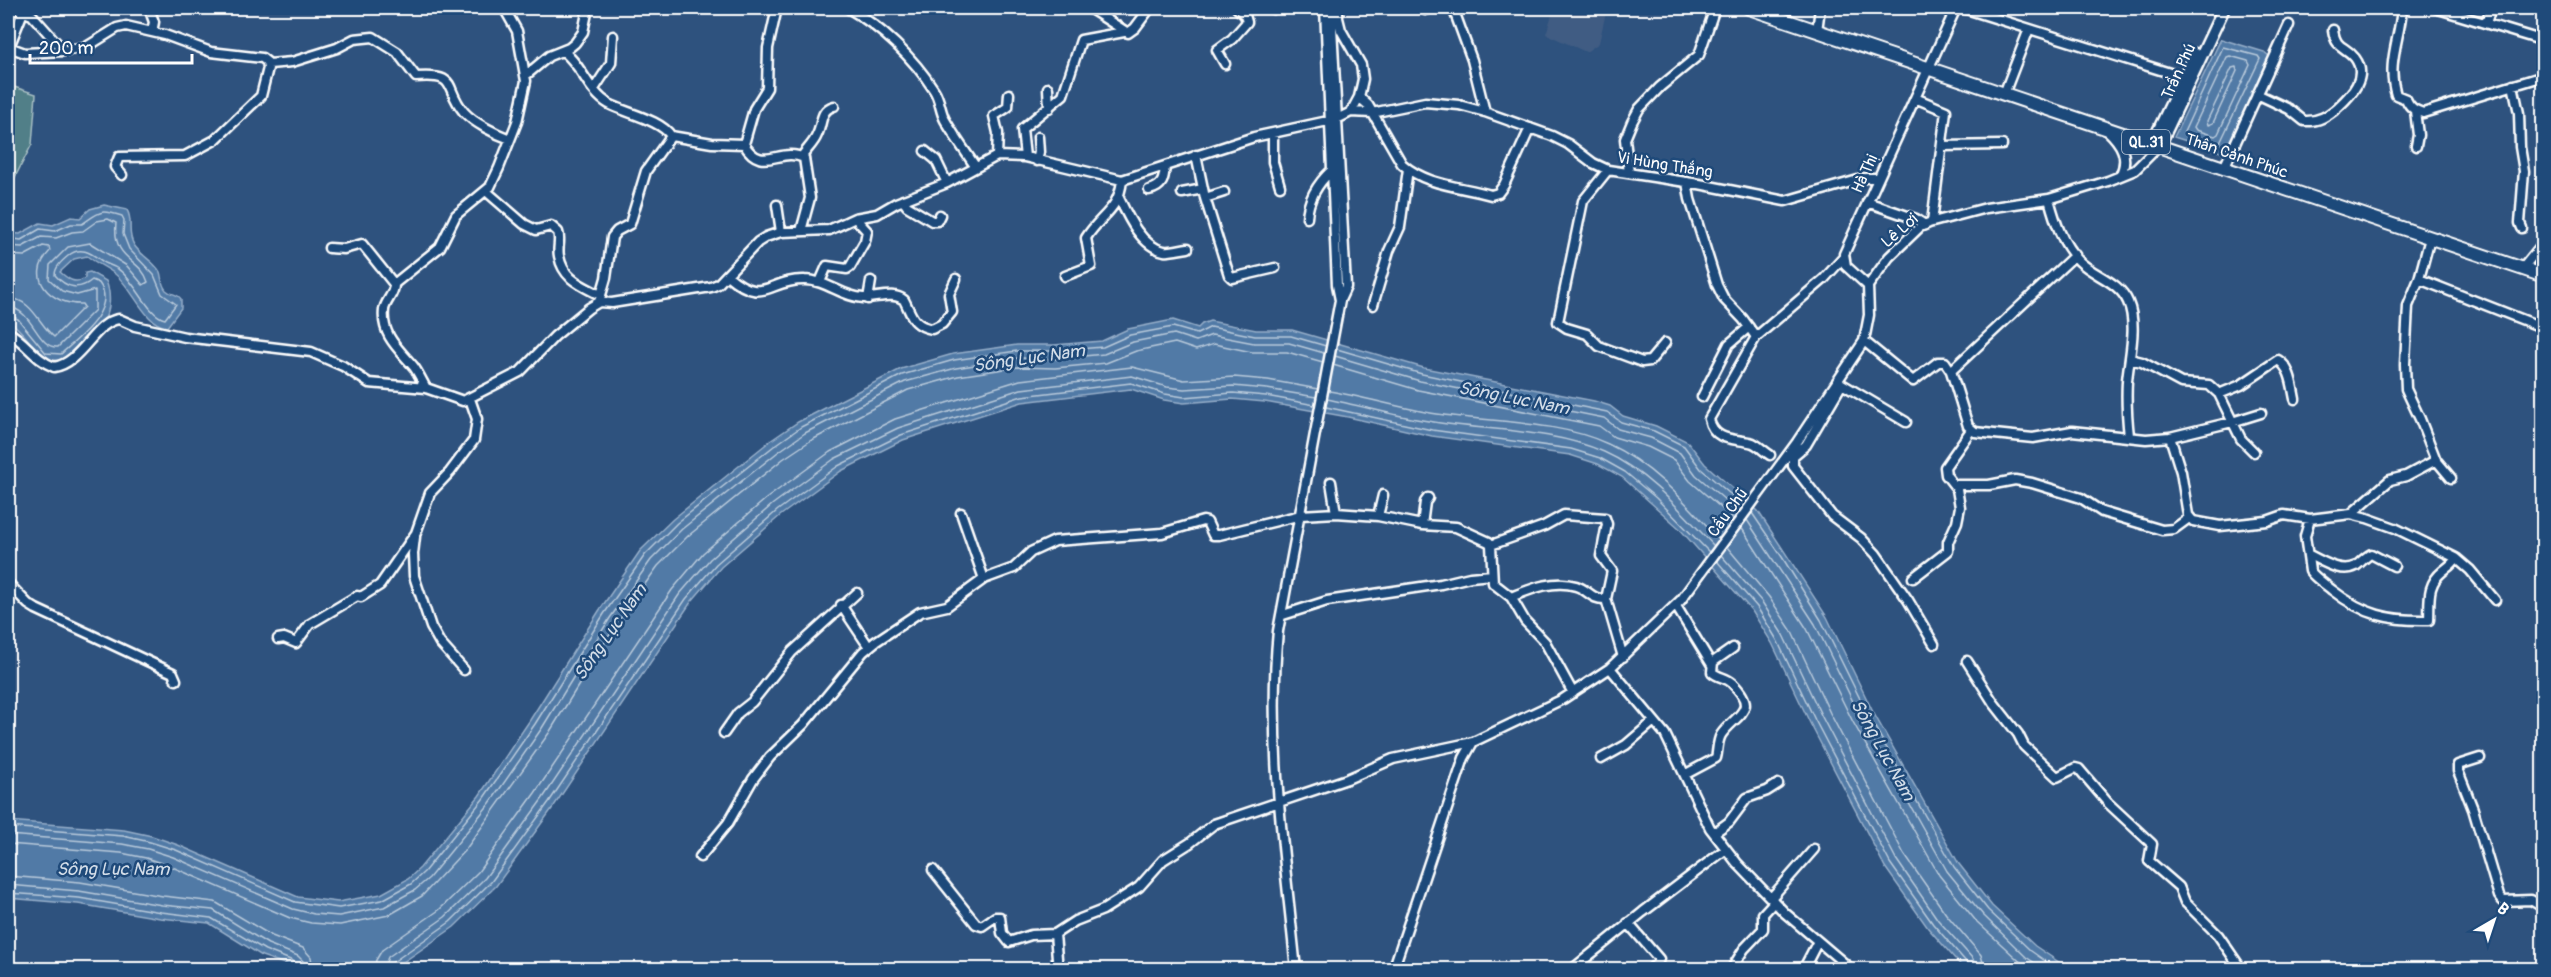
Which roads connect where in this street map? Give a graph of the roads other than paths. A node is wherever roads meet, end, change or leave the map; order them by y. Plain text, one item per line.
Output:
1 (14, 8) edge
2 (149, 8) edge
3 (504, 8) edge
4 (588, 8) edge
5 (777, 8) edge
6 (848, 8) edge
7 (1089, 8) edge
8 (1150, 8) edge
9 (1236, 8) edge
10 (1325, 8) edge
11 (1331, 8) edge
12 (1338, 8) edge
13 (1454, 8) edge
14 (1715, 8) edge
15 (1749, 8) edge
16 (1820, 8) edge
17 (1956, 8) edge
18 (1963, 8) edge
19 (2217, 8) edge
20 (2224, 8) edge
21 (2402, 8) edge
22 (2435, 8) edge
23 (2491, 8) edge
24 (23, 12) junction
25 (2486, 23) junction
26 (2289, 25) dead end
27 (2029, 29) junction
28 (2333, 30) dead end
29 (1817, 31) junction
30 (152, 32) junction
31 (1124, 32) junction
32 (613, 36) dead end
33 (2544, 41) edge
34 (64, 51) junction
35 (563, 51) junction
36 (269, 64) junction
37 (1225, 64) dead end
38 (1929, 67) junction
39 (525, 75) junction
40 (2544, 76) edge
41 (2187, 79) junction
42 (2513, 85) junction
43 (594, 88) junction
44 (1048, 88) dead end
45 (1009, 94) dead end
46 (2004, 94) junction
47 (2257, 94) junction
48 (1359, 97) junction
49 (1915, 98) junction
50 (834, 106) dead end
51 (1049, 108) junction
52 (2415, 111) junction
53 (1352, 112) junction
54 (1485, 112) junction
55 (1372, 113) junction
56 (1333, 120) junction
57 (1530, 128) junction
58 (2104, 128) junction
59 (1273, 133) junction
60 (671, 136) junction
61 (1038, 137) dead end
62 (510, 139) junction
63 (744, 144) junction
64 (2002, 145) dead end
65 (2156, 145) junction
66 (1942, 146) junction
67 (2416, 146) dead end
68 (925, 151) dead end
69 (2178, 153) junction
70 (1196, 155) junction
71 (802, 156) junction
72 (997, 156) junction
73 (1025, 157) junction
74 (2146, 160) junction
75 (1037, 161) junction
76 (975, 166) junction
77 (1165, 166) junction
78 (2224, 168) junction
79 (1408, 169) junction
80 (1332, 170) junction
81 (1608, 170) junction
82 (1629, 173) junction
83 (122, 176) dead end
84 (2120, 176) junction
85 (1878, 178) junction
86 (1122, 180) junction
87 (1687, 182) junction
88 (947, 183) junction
89 (1280, 186) dead end
90 (1149, 190) dead end
91 (486, 191) junction
92 (1224, 192) dead end
93 (1182, 193) dead end
94 (1204, 194) junction
95 (1119, 198) junction
96 (2049, 199) junction
97 (903, 200) junction
98 (1867, 202) junction
99 (777, 206) dead end
100 (940, 215) dead end
101 (855, 218) junction
102 (1306, 218) dead end
103 (1929, 223) junction
104 (2522, 228) dead end
105 (801, 231) junction
106 (781, 232) junction
107 (2430, 238) junction
108 (2544, 242) edge
109 (329, 248) dead end
110 (1188, 248) dead end
111 (2075, 255) junction
112 (1844, 257) junction
113 (1275, 268) dead end
114 (2522, 269) junction
115 (727, 275) junction
116 (1065, 276) dead end
117 (2544, 276) edge
118 (956, 279) dead end
119 (2419, 279) junction
120 (871, 281) dead end
121 (820, 282) junction
122 (394, 284) junction
123 (1868, 286) junction
124 (599, 299) junction
125 (868, 299) junction
126 (1340, 300) junction
127 (1373, 305) dead end
128 (1749, 327) junction
129 (2544, 328) edge
130 (8, 332) edge
131 (1756, 338) junction
132 (1864, 341) junction
133 (1665, 343) dead end
134 (2130, 359) junction
135 (1951, 371) junction
136 (1840, 383) junction
137 (426, 388) junction
138 (2219, 394) junction
139 (1702, 397) dead end
140 (470, 399) junction
141 (2295, 399) dead end
142 (2261, 413) dead end
143 (1906, 422) dead end
144 (2232, 422) junction
145 (1971, 430) junction
146 (2129, 436) junction
147 (2170, 437) junction
148 (2254, 452) dead end
149 (1770, 455) dead end
150 (2436, 460) junction
151 (2451, 478) dead end
152 (1331, 482) dead end
153 (1954, 485) junction
154 (1383, 495) dead end
155 (1428, 498) dead end
156 (961, 513) dead end
157 (1336, 513) junction
158 (2351, 514) junction
159 (1301, 515) junction
160 (1378, 516) junction
161 (2189, 518) junction
162 (2310, 519) junction
163 (1422, 525) junction
164 (416, 533) junction
165 (1491, 545) junction
166 (2308, 555) junction
167 (2456, 558) junction
168 (2394, 566) dead end
169 (1492, 575) junction
170 (1914, 578) dead end
171 (984, 579) junction
172 (8, 583) edge
173 (857, 593) dead end
174 (1510, 597) junction
175 (1606, 599) junction
176 (2494, 600) dead end
177 (1678, 603) junction
178 (841, 605) junction
179 (1283, 615) junction
180 (278, 639) dead end
181 (1934, 644) dead end
182 (869, 646) junction
183 (1733, 648) dead end
184 (1623, 657) junction
185 (1967, 661) dead end
186 (1712, 665) junction
187 (1610, 668) junction
188 (464, 670) dead end
189 (176, 680) dead end
190 (1573, 693) junction
191 (1654, 721) junction
192 (724, 733) dead end
193 (1473, 742) junction
194 (2480, 758) dead end
195 (1601, 759) dead end
196 (1686, 774) junction
197 (1778, 784) dead end
198 (1277, 802) junction
199 (1714, 834) junction
200 (1726, 849) junction
201 (1814, 849) dead end
202 (700, 857) dead end
203 (933, 870) dead end
204 (1772, 900) junction
205 (2544, 908) edge
206 (1628, 923) junction
207 (1055, 934) junction
208 (1818, 941) junction
209 (1575, 967) dead end
210 (1058, 969) edge
211 (1296, 969) edge
212 (1394, 969) edge
213 (1649, 969) edge
214 (1731, 969) edge
215 (1803, 969) edge
216 (1852, 969) edge
217 (2242, 969) edge

1 - 24 street
2 - 30 street
3 - 39 street
4 - 35 street
5 - 63 street
6 - 76 street
7 - 31 street
8 - 31 street
9 - 37 street
10 - 56 street
11 - 56 street
12 - 48 street
13 - 54 street
14 - 82 street
15 - 29 highway, Thân Cảnh Phúc / QL.31
16 - 29 street
17 - 38 street, Hà Thị
18 - 27 street
19 - 41 main road, Trần Phú
20 - 41 main road, Trần Phú
21 - 52 street
22 - 25 street
23 - 25 street
24 - 34 street
24 - 34 street
25 - 33 street
26 - 47 street
27 - 41 street
27 - 46 street
28 - 47 street
29 - 38 highway, Thân Cảnh Phúc / QL.31
30 - 34 street
30 - 36 street
31 - 51 street
32 - 43 street
35 - 39 street
35 - 43 street
36 - 62 street
36 - 83 street
38 - 46 highway, Thân Cảnh Phúc / QL.31
38 - 49 street, Hà Thị
39 - 62 street
40 - 42 street
41 - 65 main road, Trần Phú
42 - 52 street
42 - 104 street
43 - 60 street
44 - 51 street
45 - 72 street
46 - 58 highway, Thân Cảnh Phúc / QL.31
47 - 78 street
48 - 53 street
48 - 55 street
49 - 66 street
49 - 85 street, Hà Thị
50 - 71 street
51 - 73 street
52 - 67 street
53 - 55 street, Vi Hùng Thắng
53 - 56 street
54 - 55 street, Vi Hùng Thắng
54 - 57 street, Vi Hùng Thắng
55 - 79 street
56 - 59 street
56 - 80 street
56 - 126 street
57 - 79 street
57 - 81 street, Vi Hùng Thắng
58 - 65 highway, Thân Cảnh Phúc / QL.31
58 - 84 street
59 - 70 street
59 - 89 street
60 - 63 street
60 - 124 street
61 - 75 street
62 - 91 street
63 - 71 street
64 - 66 street
65 - 69 highway, Thân Cảnh Phúc / QL.31
65 - 74 street
66 - 103 street
68 - 88 street
69 - 74 street, Lê Lợi
69 - 78 highway, Thân Cảnh Phúc / QL.31
70 - 77 street
70 - 94 street
71 - 105 street
72 - 73 street
72 - 76 street
73 - 75 street
74 - 84 street, Lê Lợi
75 - 86 street
76 - 88 street
77 - 86 street
77 - 90 street
78 - 107 highway, Thân Cảnh Phúc / QL.31
79 - 127 street
80 - 102 street
80 - 126 street
81 - 82 street, Vi Hùng Thắng
81 - 133 street
82 - 87 street, Vi Hùng Thắng
84 - 96 street, Lê Lợi
85 - 87 street, Vi Hùng Thắng
85 - 98 street, Hà Thị
86 - 95 street
87 - 128 street
88 - 97 street
91 - 122 street
91 - 124 street
92 - 94 street
93 - 94 street
94 - 113 street
95 - 110 street
95 - 116 street
96 - 103 street, Lê Lợi
96 - 111 street
97 - 100 street
97 - 101 street
98 - 103 street
98 - 112 street, Hà Thị
99 - 106 street
101 - 105 street
101 - 121 street
103 - 123 street, Lê Lợi
105 - 106 street
106 - 115 street
107 - 114 highway, Thân Cảnh Phúc / QL.31
107 - 119 street
108 - 114 street
109 - 122 street
111 - 134 street
111 - 135 street
112 - 123 street
112 - 131 street, Hà Thị
114 - 117 highway, Thân Cảnh Phúc / QL.31
115 - 121 street
115 - 124 street
118 - 125 street
119 - 129 street
119 - 150 street
120 - 125 street
121 - 125 street
122 - 137 street
123 - 132 street
124 - 140 street
126 - 159 street
128 - 131 street
128 - 139 street
130 - 137 street
131 - 149 street, Hà Thị
132 - 135 street
132 - 136 street
134 - 138 street
134 - 146 street
135 - 145 street
136 - 143 street
136 - 177 street, Cầu Chũ
136 - 181 street
137 - 140 street
138 - 141 street
138 - 144 street
140 - 164 street
142 - 144 street
144 - 147 street
144 - 148 street
145 - 146 street
145 - 153 street
146 - 147 street
147 - 161 street
150 - 151 street
150 - 158 street
152 - 157 street
153 - 161 street
153 - 170 street
154 - 160 street
155 - 163 street
156 - 171 street
157 - 159 street
157 - 160 street
158 - 162 street
158 - 167 street
159 - 171 street
159 - 179 street
160 - 163 street
161 - 162 street
162 - 166 street
163 - 165 street
164 - 180 street
164 - 188 street
165 - 169 street
165 - 175 street
166 - 167 street
166 - 168 street
167 - 176 street
169 - 174 street
169 - 179 street
171 - 182 street
172 - 189 street
173 - 178 street
174 - 175 street
174 - 190 street
175 - 184 street
177 - 184 street, Cầu Chũ
177 - 186 street
178 - 182 street
178 - 192 street
179 - 198 street
182 - 202 street
183 - 186 street
184 - 187 street, Cầu Chũ
185 - 217 street
186 - 196 street
187 - 190 street, Cầu Chũ
187 - 191 street
190 - 193 street, Cầu Chũ
191 - 195 street
191 - 196 street
193 - 198 street, Cầu Chũ
193 - 212 street
194 - 205 street
196 - 199 street
197 - 199 street
198 - 207 street, Cầu Chũ
198 - 211 street
199 - 200 street
200 - 204 street
200 - 206 street
201 - 204 street
203 - 207 street
204 - 208 street
204 - 214 street
206 - 209 street
206 - 213 street
207 - 210 street
208 - 215 street
208 - 216 street

